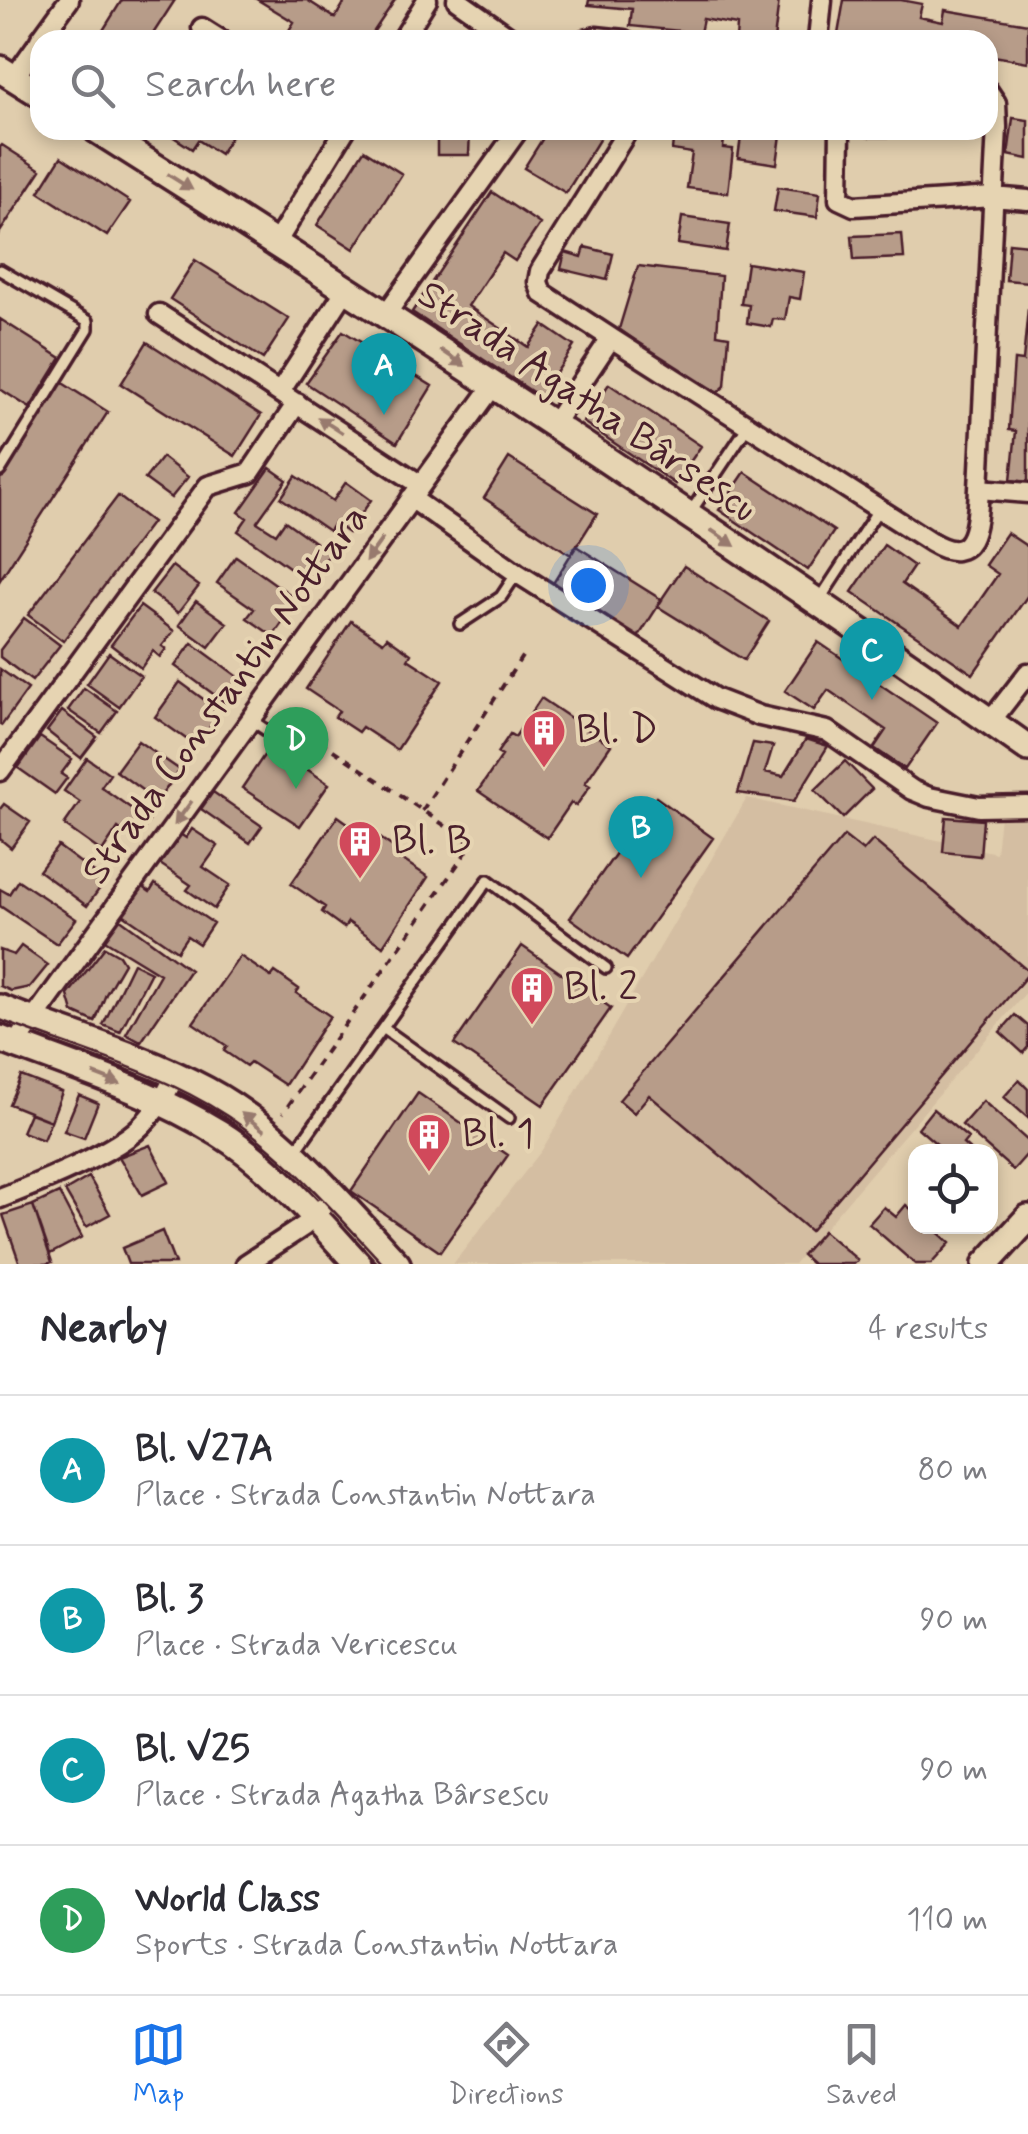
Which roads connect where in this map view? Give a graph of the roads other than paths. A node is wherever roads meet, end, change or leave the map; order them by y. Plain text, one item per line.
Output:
1 (70, 0) edge
2 (427, 0) edge
3 (457, 0) edge
4 (822, 0) edge
5 (202, 28) dead end
6 (48, 30) edge
7 (205, 30) edge
8 (408, 30) edge
9 (495, 30) edge
10 (819, 30) edge
11 (30, 50) edge
12 (7, 73) edge
13 (30, 88) edge
14 (113, 140) edge
15 (339, 140) edge
16 (496, 140) edge
17 (511, 140) edge
18 (622, 140) edge
19 (840, 140) edge
20 (994, 140) edge
21 (496, 161) junction
22 (992, 197) junction
23 (1028, 200) edge
24 (276, 243) junction
25 (0, 270) edge
26 (347, 288) junction
27 (160, 314) dead end
28 (386, 314) junction
29 (611, 338) junction
30 (493, 386) junction
31 (280, 392) junction
32 (297, 403) junction
33 (553, 426) junction
34 (748, 426) junction
35 (0, 471) edge
36 (978, 489) junction
37 (416, 492) junction
38 (1028, 494) edge
39 (878, 510) junction
40 (689, 516) junction
41 (517, 573) junction
42 (818, 601) junction
43 (460, 624) dead end
44 (1028, 673) edge
45 (251, 720) junction
46 (990, 722) junction
47 (1028, 748) edge
48 (305, 756) dead end
49 (0, 771) edge
50 (1028, 806) edge
51 (606, 968) dead end
52 (0, 1008) edge
53 (32, 1021) junction
54 (383, 1028) junction
55 (8, 1042) edge
56 (176, 1075) junction
57 (160, 1102) junction
58 (509, 1118) dead end
59 (292, 1155) junction
60 (334, 1197) junction
61 (0, 1198) edge
62 (314, 1216) junction
63 (1028, 1218) edge
64 (246, 1264) edge
65 (358, 1264) edge
66 (397, 1264) edge
67 (986, 1264) edge

1 - 6 street
2 - 8 street
3 - 9 street
4 - 10 street
5 - 7 street
11 - 12 street
12 - 13 street
14 -> 24 street, Strada Agatha Bârsescu
15 - 24 street
16 - 21 street
17 - 21 street
18 - 29 street
19 - 22 street
20 - 22 street
21 - 28 street
22 - 23 street
22 - 36 street
24 - 26 street, Strada Agatha Bârsescu
25 - 35 lane
26 - 28 street, Strada Agatha Bârsescu
26 - 31 street
27 - 31 street
28 -> 30 street, Strada Agatha Bârsescu
29 - 33 street
29 - 34 street
30 - 33 street, Strada Agatha Bârsescu
30 - 37 street, Strada Constantin Nottara
31 - 32 street
37 -> 32 street
32 - 49 street
33 - 40 street, Strada Agatha Bârsescu
34 - 39 street
34 - 40 lane
36 - 38 street
36 - 39 street
37 - 41 street
37 -> 45 street, Strada Constantin Nottara
39 - 42 lane
40 -> 42 street, Strada Agatha Bârsescu
41 - 43 lane
41 - 50 street
42 - 46 street, Strada Agatha Bârsescu
44 - 46 street
45 - 48 lane
45 -> 53 street, Strada Constantin Nottara
46 - 47 street, Strada Agatha Bârsescu
51 - 54 lane
52 - 53 street
53 - 55 street, Strada Constantin Nottara
53 - 56 street
54 - 58 lane
54 - 59 lane
55 -> 57 street
56 - 57 street
59 -> 56 street
57 - 61 street
57 - 62 street
59 - 60 street
60 - 62 street
60 - 66 street
62 - 64 street
62 - 65 street
63 - 67 street

